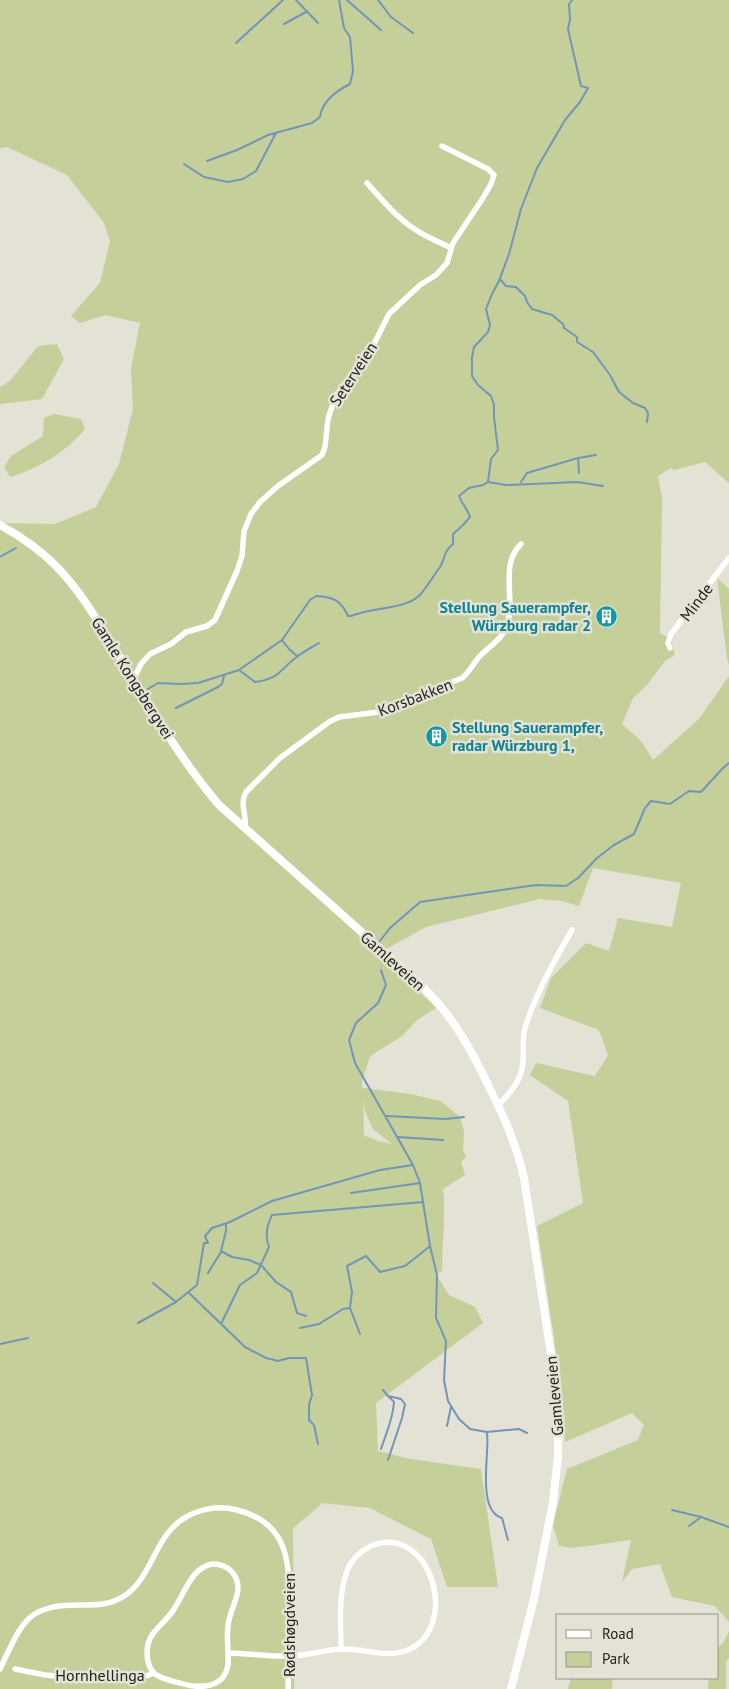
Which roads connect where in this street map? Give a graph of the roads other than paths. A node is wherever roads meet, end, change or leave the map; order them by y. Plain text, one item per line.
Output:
1 (442, 146) dead end
2 (367, 183) dead end
3 (451, 248) junction
4 (0, 525) edge
5 (521, 544) dead end
6 (729, 558) edge
7 (670, 648) dead end
8 (134, 678) junction
9 (245, 827) junction
10 (259, 840) joint
11 (572, 930) dead end
12 (498, 1105) junction
13 (341, 1649) junction
14 (228, 1653) junction
15 (289, 1656) junction
16 (0, 1669) edge
17 (15, 1669) dead end
18 (154, 1673) junction
19 (288, 1689) edge
20 (511, 1689) edge

1 - 3 street, Seterveien
2 - 3 street
3 - 8 street, Seterveien
4 - 8 main road, Gamle Kongsbergvei
5 - 9 street, Korsbakken
6 - 7 street, Minde
8 - 9 main road, Gamle Kongsbergvei
9 - 10 main road, Gamle Kongsbergvei
10 - 12 main road, Gamleveien
11 - 12 street
12 - 20 main road, Gamleveien
13 - 13 street
13 - 15 street
14 - 15 street
14 - 18 street
14 - 18 street
15 - 16 street, Rødshøgdveien
15 - 19 street, Rødshøgdveien
17 - 18 street, Hornhellinga

